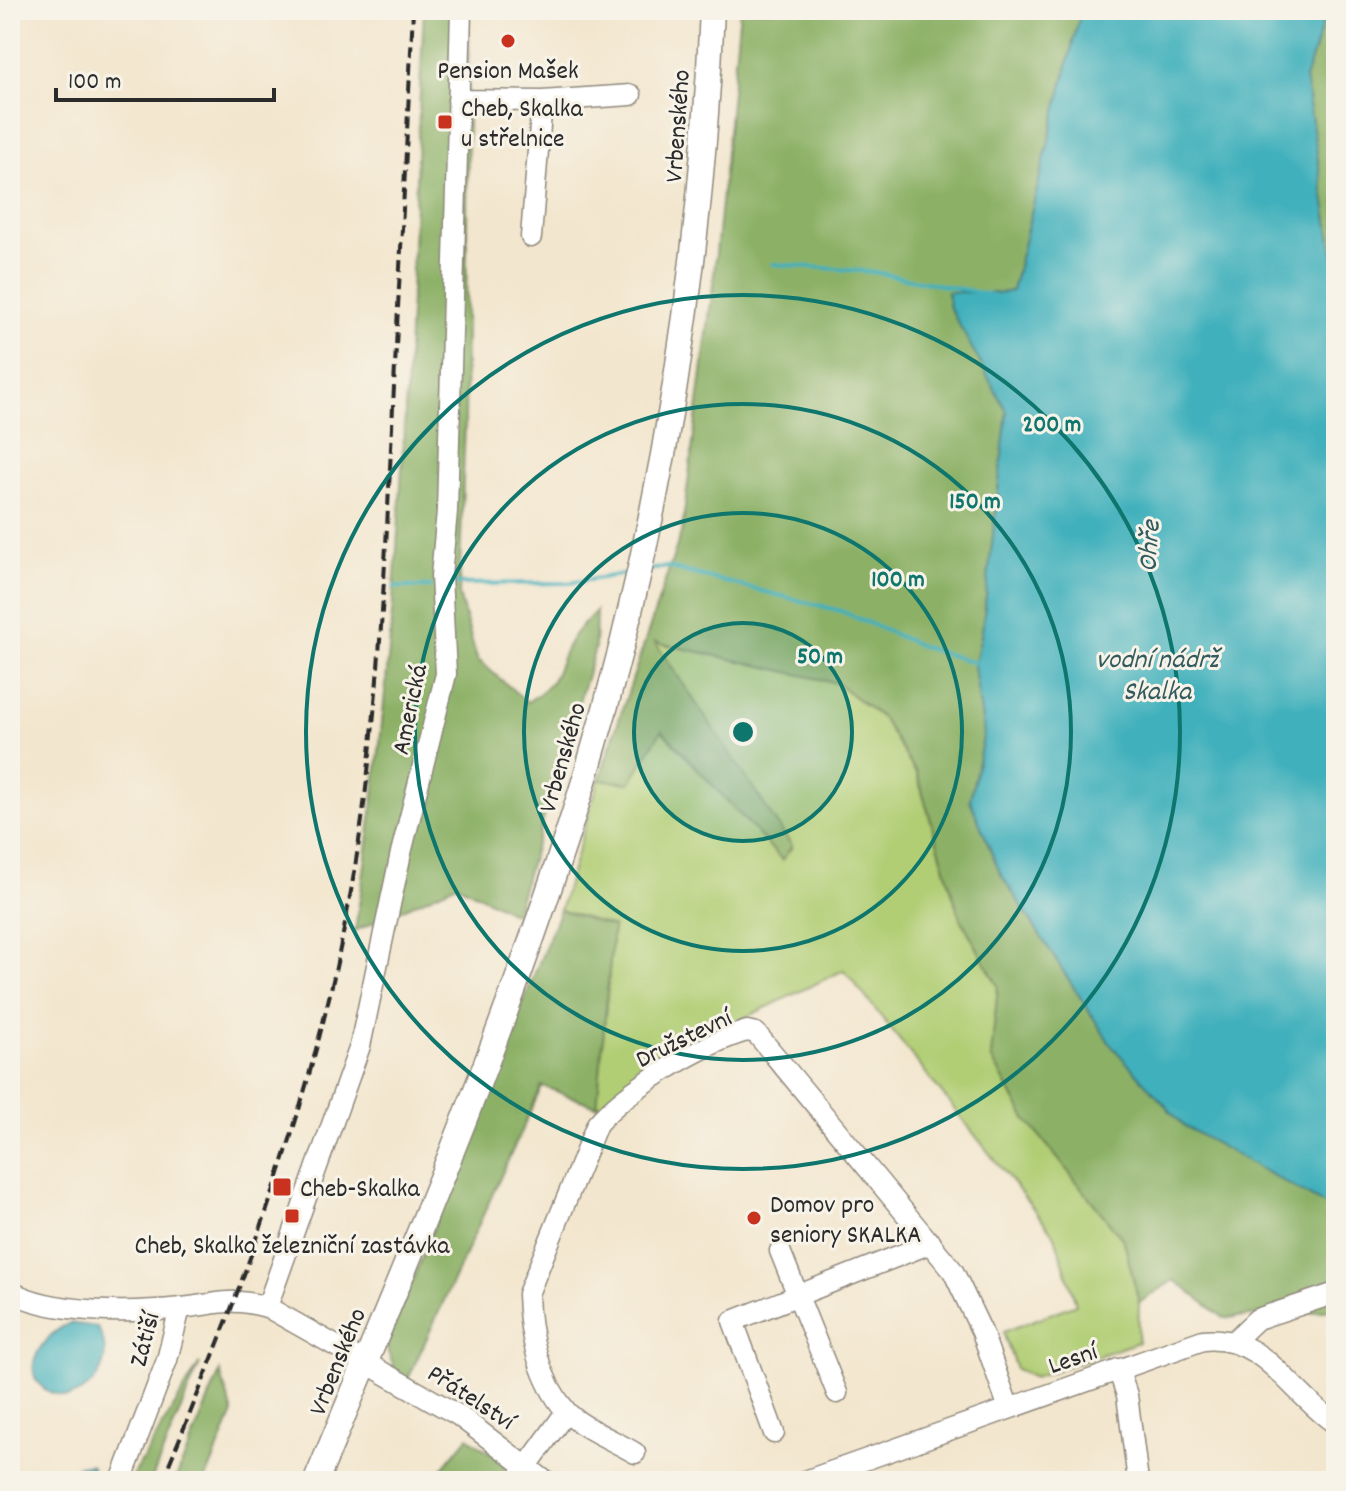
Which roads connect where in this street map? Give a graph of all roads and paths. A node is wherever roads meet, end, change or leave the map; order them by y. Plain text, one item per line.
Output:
1 (461, 10) edge
2 (712, 10) edge
3 (631, 95) dead end
4 (458, 100) junction
5 (542, 101) junction
6 (531, 237) dead end
7 (931, 1243) junction
8 (780, 1251) dead end
9 (1336, 1293) edge
10 (798, 1294) junction
11 (18, 1296) edge
12 (267, 1307) junction
13 (180, 1308) junction
14 (1234, 1341) junction
15 (367, 1360) junction
16 (1118, 1369) junction
17 (837, 1393) dead end
18 (1008, 1406) junction
19 (566, 1412) junction
20 (1336, 1424) edge
21 (774, 1433) dead end
22 (635, 1453) dead end
23 (521, 1473) edge
24 (121, 1481) edge
25 (316, 1481) edge
26 (545, 1481) edge
27 (805, 1481) edge
28 (1138, 1481) edge

1 - 4 street, Americká
2 - 15 main road, Vrbenského
3 - 5 street
4 - 5 street
4 - 12 street, Americká
5 - 6 street
7 - 10 street
7 - 18 street, Družstevní
7 - 19 street, Družstevní
8 - 10 street
9 - 14 street
10 - 17 street
10 - 21 street
11 - 13 street, Zátiší
12 - 13 street, Přátelství
12 - 15 street, Přátelství
13 - 24 street, Zátiší
14 - 16 street, Lesní
14 - 20 street
15 - 23 street, Přátelství
15 - 25 main road, Vrbenského
16 - 18 street, Lesní
16 - 28 street
18 - 27 street, Lesní
19 - 22 street
19 - 23 street
23 - 26 street, Přátelství

